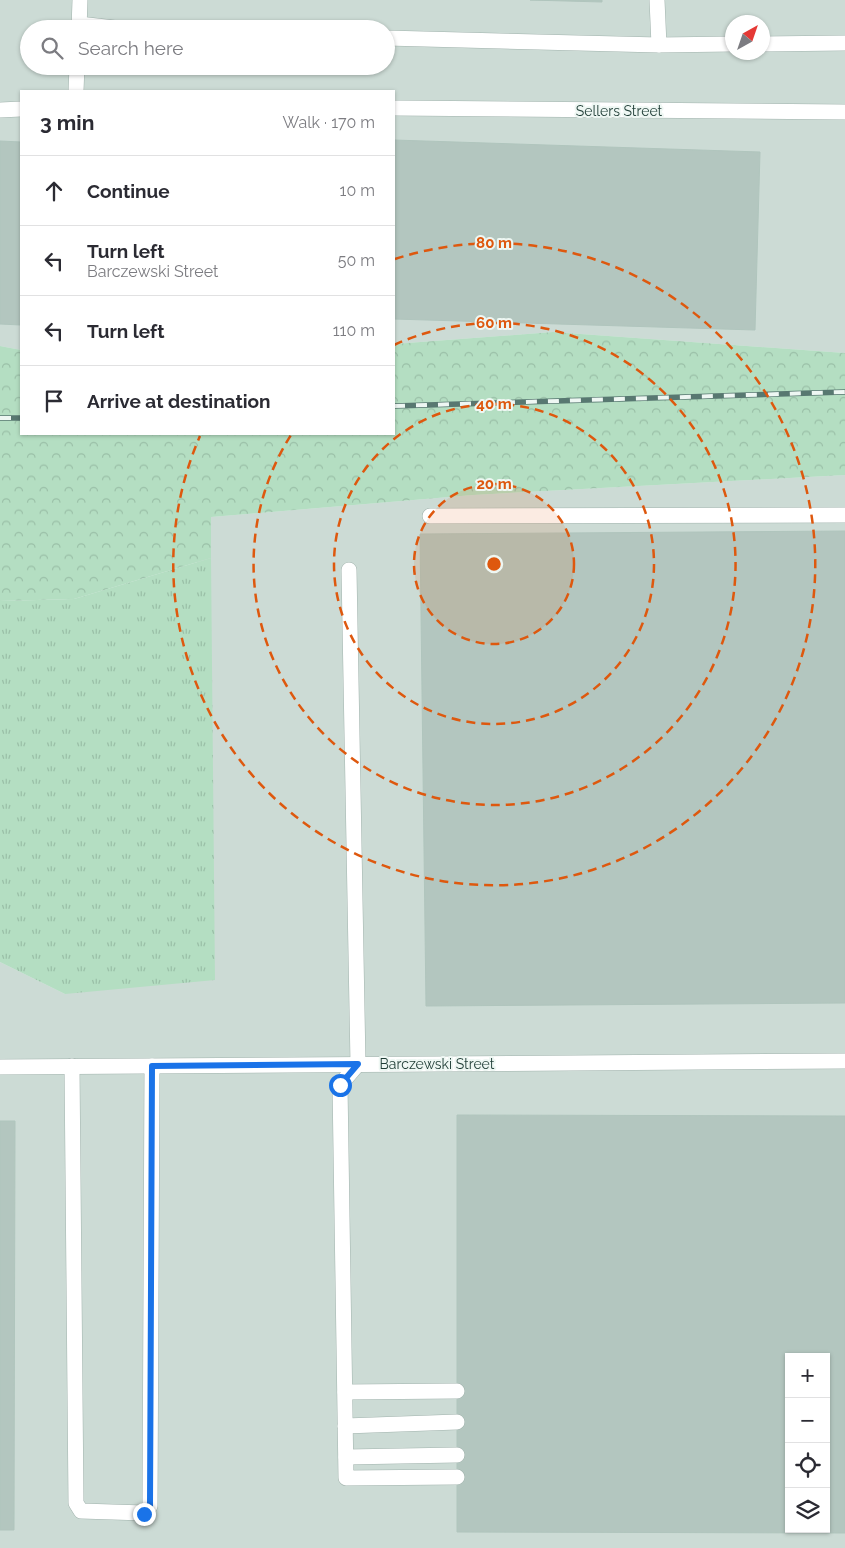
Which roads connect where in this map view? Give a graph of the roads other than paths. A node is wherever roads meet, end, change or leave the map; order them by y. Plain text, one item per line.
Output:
1 (80, 0) edge
2 (657, 0) edge
3 (79, 20) edge
4 (395, 38) edge
5 (845, 43) edge
6 (659, 44) junction
7 (725, 44) edge
8 (770, 44) edge
9 (77, 75) edge
10 (76, 90) edge
11 (395, 108) edge
12 (20, 109) edge
13 (0, 110) edge
14 (845, 112) edge
15 (845, 515) edge
16 (430, 516) dead end
17 (349, 570) dead end
18 (845, 1061) edge
19 (358, 1064) junction
20 (72, 1066) junction
21 (152, 1066) junction
22 (0, 1067) edge
23 (457, 1391) dead end
24 (345, 1392) junction
25 (457, 1422) dead end
26 (345, 1426) junction
27 (457, 1455) dead end
28 (346, 1456) junction
29 (457, 1477) dead end

1 - 3 street
2 - 6 street
4 - 6 street
5 - 8 street
6 - 7 street
9 - 10 street
11 - 14 street, Sellers Street
12 - 13 street
15 - 16 street
17 - 19 street
18 - 19 street, Barczewski Street
19 - 21 street, Barczewski Street
19 - 24 street
20 - 21 street, Barczewski Street
20 - 21 street
20 - 22 street, Barczewski Street
23 - 24 street
24 - 26 street
25 - 26 street
26 - 28 street
27 - 28 street
28 - 29 street

